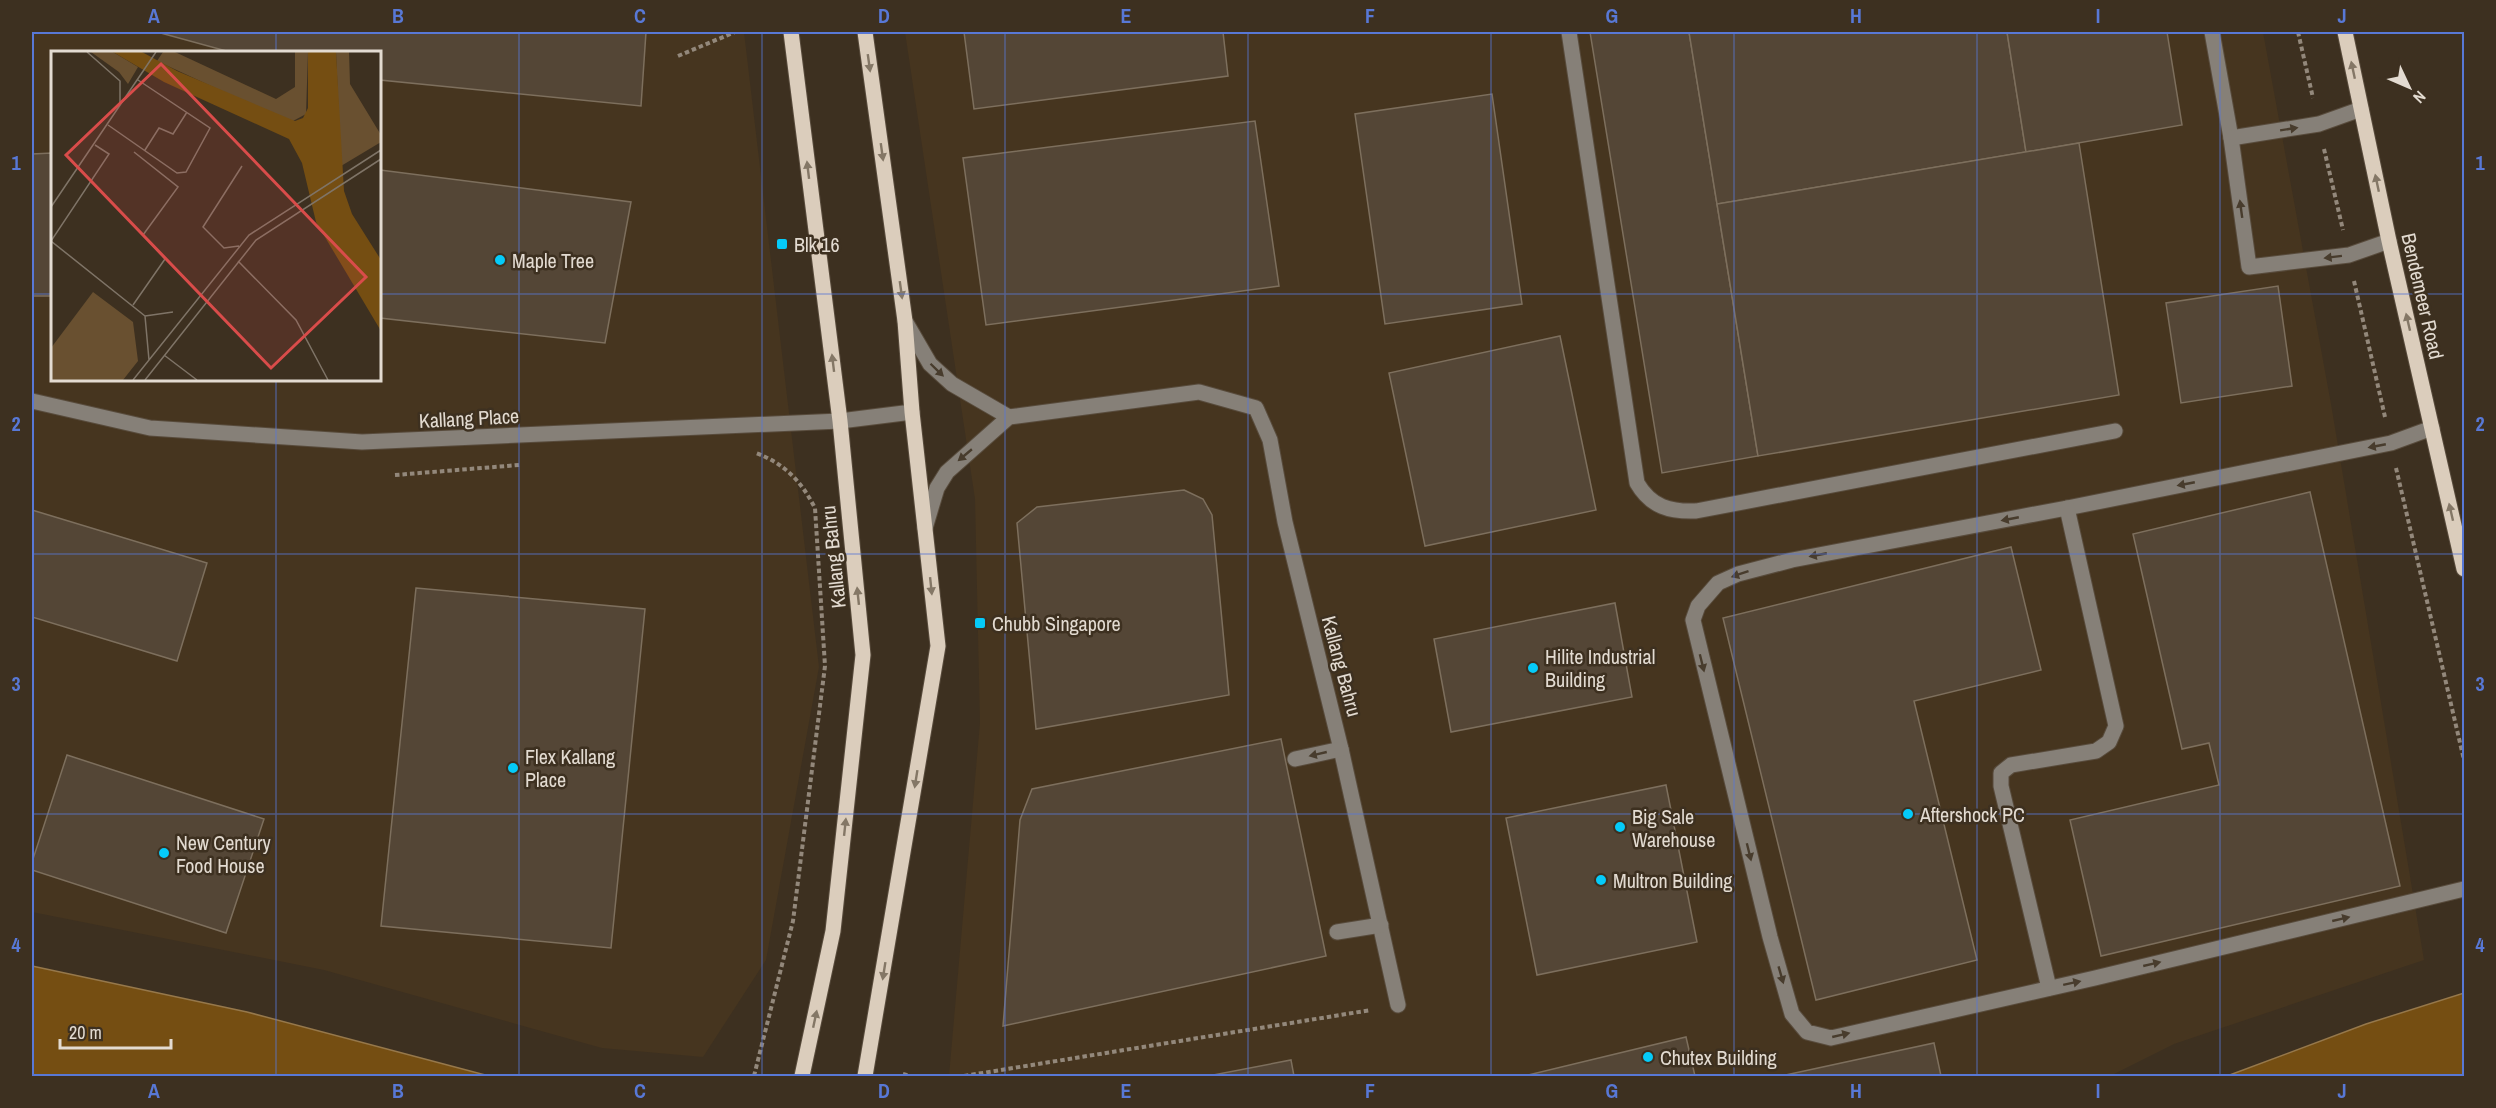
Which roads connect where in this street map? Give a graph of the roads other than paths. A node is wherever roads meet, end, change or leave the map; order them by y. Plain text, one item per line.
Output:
1 (791, 32) edge
2 (865, 32) edge
3 (1569, 32) edge
4 (2212, 32) edge
5 (2344, 32) edge
6 (2361, 109) junction
7 (2231, 138) junction
8 (2389, 241) junction
9 (905, 321) junction
10 (32, 401) edge
11 (912, 412) junction
12 (1009, 417) junction
13 (840, 421) junction
14 (2432, 428) junction
15 (2115, 431) dead end
16 (2067, 508) junction
17 (925, 528) junction
18 (2464, 569) edge
19 (1341, 749) junction
20 (1295, 759) dead end
21 (2464, 889) edge
22 (1381, 925) junction
23 (1337, 932) dead end
24 (2049, 988) junction
25 (1398, 1005) road end
26 (802, 1077) edge
27 (865, 1077) edge

13 -> 1 main road, Kallang Bahru
2 -> 9 main road
3 - 15 street
4 - 7 street
6 -> 5 main road, Bendemeer Road
7 -> 6 street
8 -> 6 main road, Bendemeer Road
8 -> 7 street
14 -> 8 main road, Bendemeer Road
9 - 11 main road
9 -> 12 street
10 - 13 street, Kallang Place
11 - 13 street, Kallang Place
11 - 17 main road
12 -> 17 street
12 - 19 street, Kallang Bahru
26 -> 13 main road, Kallang Bahru
14 -> 16 street
18 -> 14 main road, Bendemeer Road
16 - 24 street
16 -> 24 street
17 -> 27 main road
19 -> 20 street
19 - 22 street, Kallang Bahru
24 -> 21 street
22 - 23 street
22 - 25 street, Kallang Bahru

